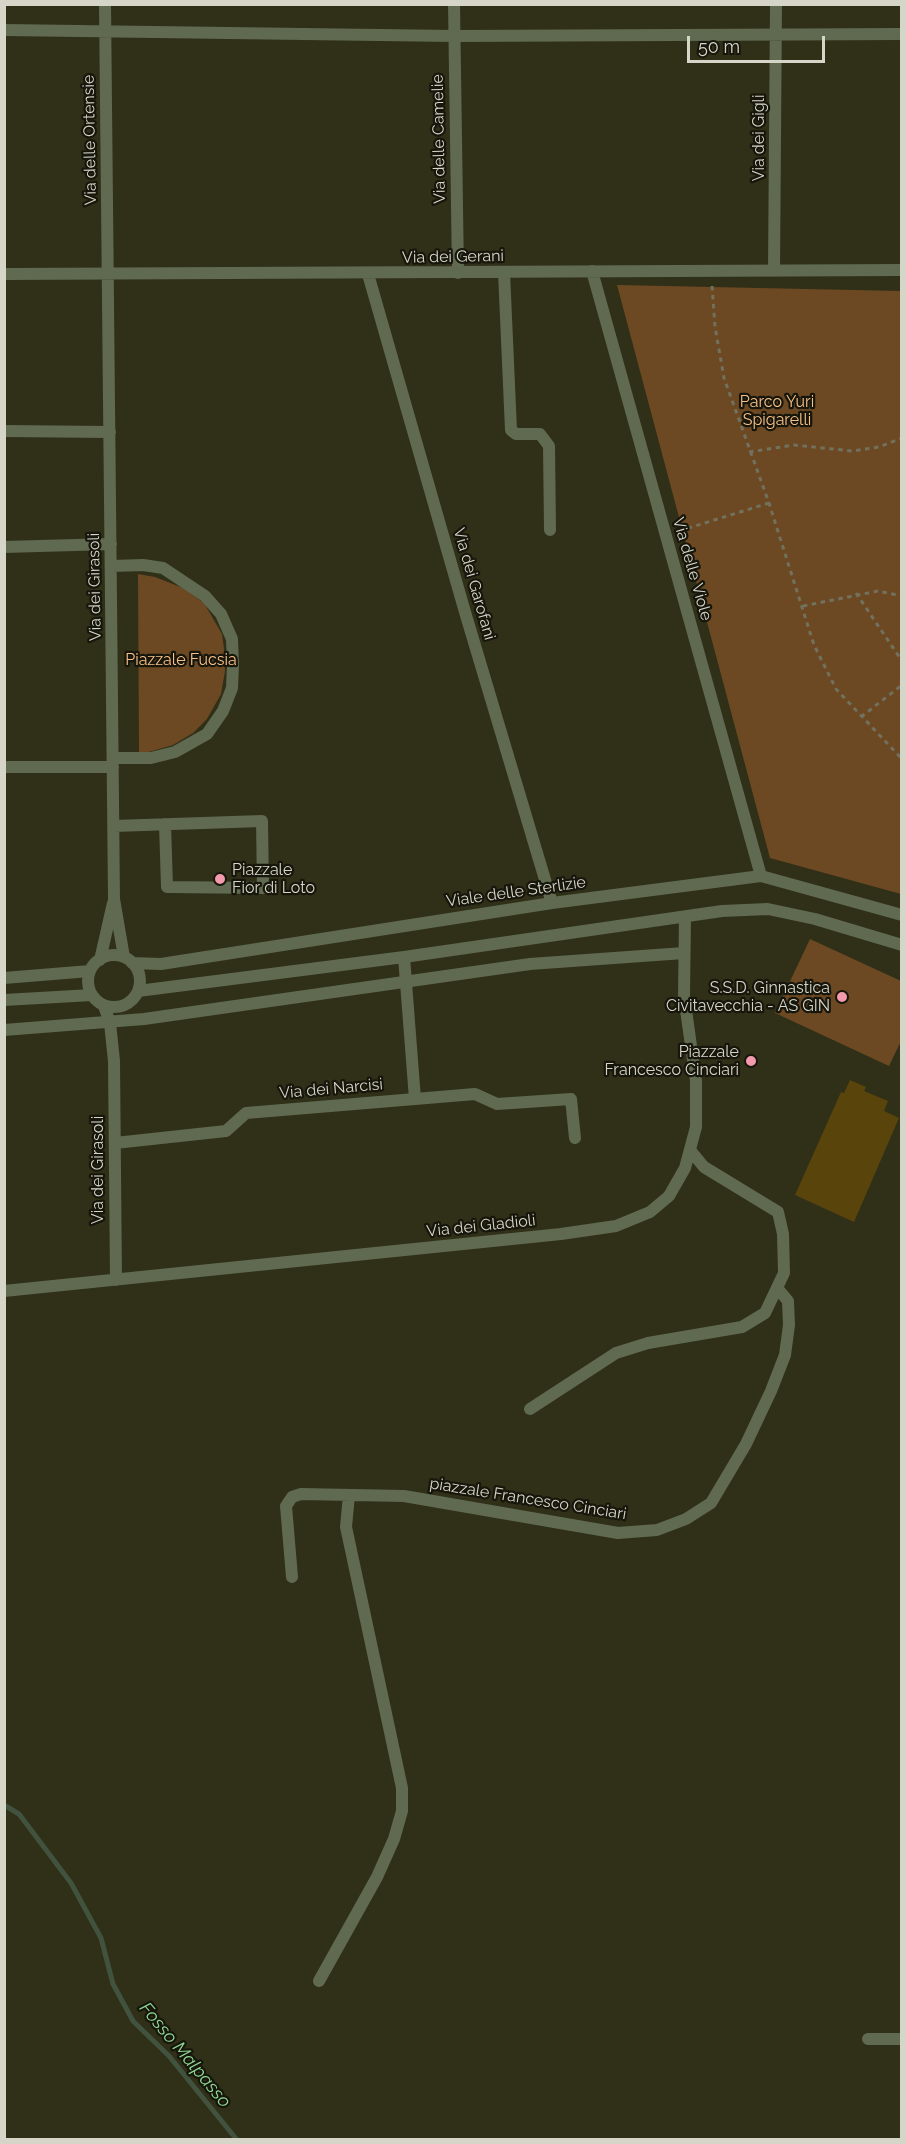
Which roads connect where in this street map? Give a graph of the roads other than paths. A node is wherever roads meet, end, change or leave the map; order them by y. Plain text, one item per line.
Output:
1 (105, 4) edge
2 (454, 4) edge
3 (776, 4) edge
4 (4, 30) edge
5 (105, 32) junction
6 (776, 33) junction
7 (902, 34) edge
8 (454, 36) junction
9 (902, 270) edge
10 (592, 271) junction
11 (774, 271) junction
12 (504, 272) junction
13 (458, 273) junction
14 (4, 274) edge
15 (108, 274) junction
16 (368, 274) junction
17 (4, 431) edge
18 (110, 432) junction
19 (550, 530) dead end
20 (111, 544) junction
21 (4, 547) edge
22 (112, 566) junction
23 (113, 762) junction
24 (4, 767) edge
25 (165, 824) junction
26 (114, 826) junction
27 (761, 876) junction
28 (114, 899) junction
29 (552, 903) junction
30 (902, 915) edge
31 (685, 917) junction
32 (902, 945) edge
33 (684, 953) junction
34 (404, 957) junction
35 (100, 960) junction
36 (128, 960) junction
37 (90, 971) junction
38 (4, 978) edge
39 (406, 982) junction
40 (138, 991) junction
41 (92, 995) junction
42 (4, 1000) edge
43 (125, 1005) junction
44 (104, 1006) junction
45 (115, 1022) junction
46 (4, 1030) edge
47 (415, 1099) junction
48 (575, 1138) dead end
49 (115, 1143) junction
50 (690, 1150) junction
51 (116, 1280) junction
52 (778, 1289) junction
53 (4, 1291) edge
54 (530, 1409) dead end
55 (349, 1495) junction
56 (292, 1577) dead end
57 (319, 1981) dead end
58 (868, 2039) dead end
59 (902, 2039) edge

1 - 5 street, Via delle Ortensie
2 - 8 street, Via delle Camelie
3 - 6 street, Via dei Gigli
4 - 5 street
5 - 8 street
5 - 15 street, Via delle Ortensie
6 - 7 street
6 - 8 street
6 - 11 street, Via dei Gigli
8 - 13 street, Via delle Camelie
9 - 11 street, Via dei Gerani
10 - 11 street, Via dei Gerani
10 - 12 street, Via dei Gerani
10 - 27 street, Via delle Viole
12 - 13 street, Via dei Gerani
12 - 19 street
13 - 16 street, Via dei Gerani
14 - 15 street, Via dei Gerani
15 - 16 street, Via dei Gerani
15 - 18 street, Via dei Girasoli
16 - 29 street, Via dei Garofani
17 - 18 street
18 - 20 street, Via dei Girasoli
20 - 21 street
20 - 22 street, Via dei Girasoli
22 - 23 street, Via dei Girasoli
22 - 23 street
23 - 24 street
23 - 26 street, Via dei Girasoli
25 - 25 street
25 - 26 street
26 - 28 street, Via dei Girasoli
27 - 29 street, Viale delle Sterlizie
27 - 30 street, Viale delle Sterlizie
28 - 35 street, Via dei Girasoli
28 - 36 street, Via dei Girasoli
29 - 36 street, Viale delle Sterlizie
31 - 32 street
31 - 33 street, Via dei Gladioli
31 - 34 street
33 - 39 street
33 - 50 street, Via dei Gladioli
34 - 39 street
34 - 40 street
35 - 36 street
35 - 37 street
36 - 40 street
37 - 38 street
37 - 41 street
39 - 45 street
39 - 47 street
40 - 43 street
41 - 42 street
41 - 44 street
43 - 44 street
43 - 45 street, Via dei Girasoli
44 - 45 street, Via dei Girasoli
45 - 46 street
45 - 49 street, Via dei Girasoli
47 - 48 street, Via dei Narcisi
47 - 49 street, Via dei Narcisi
49 - 51 street, Via dei Girasoli
50 - 51 street, Via dei Gladioli
50 - 52 street
51 - 53 street, Via dei Gladioli
52 - 54 street
52 - 55 street, piazzale Francesco Cinciari
55 - 56 street, piazzale Francesco Cinciari
55 - 57 street
58 - 59 street

